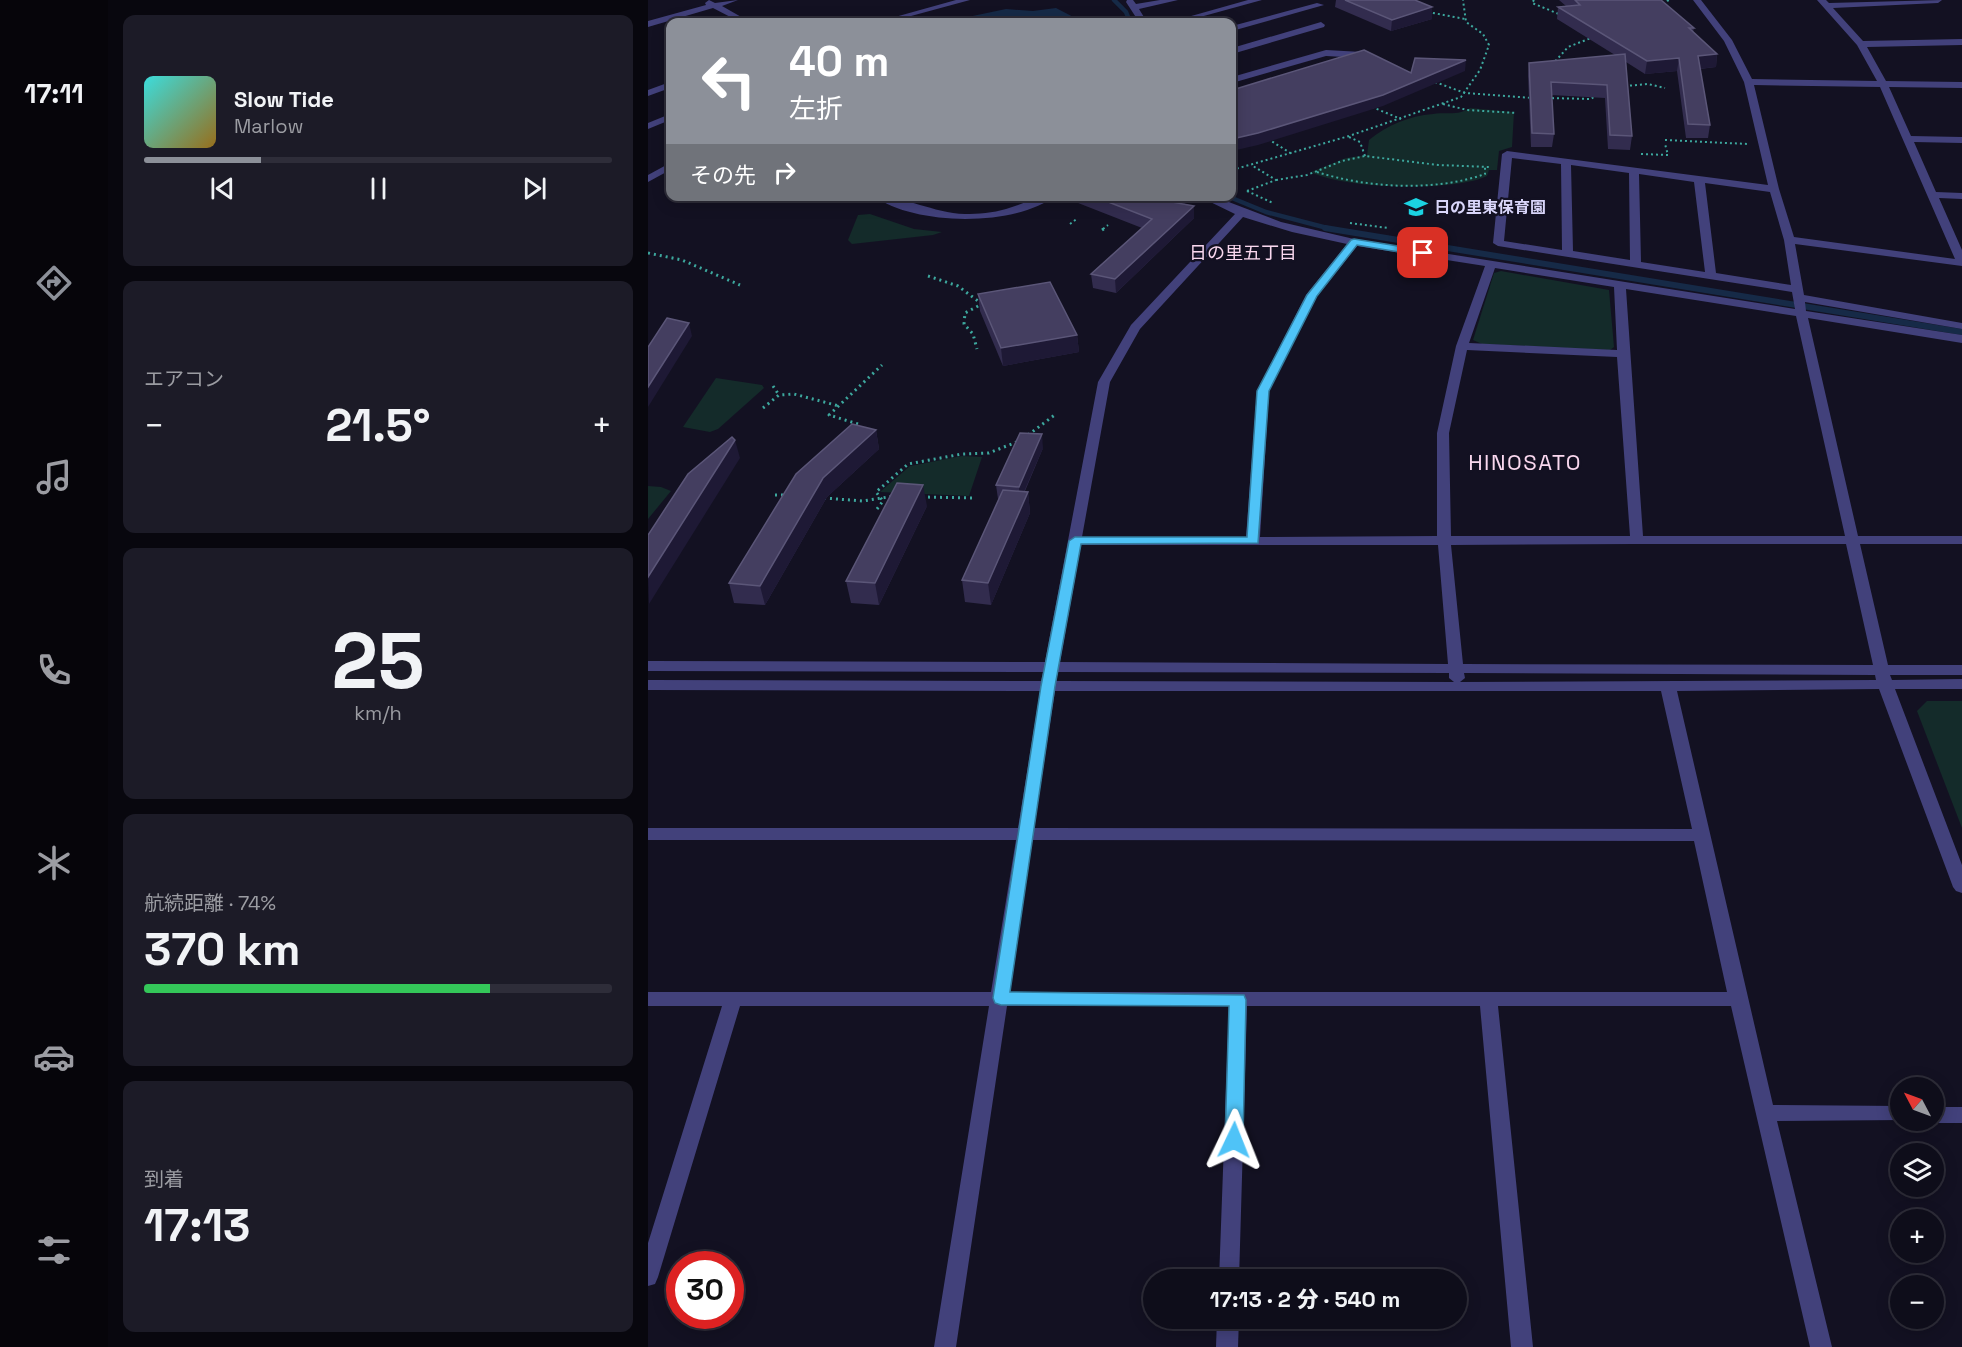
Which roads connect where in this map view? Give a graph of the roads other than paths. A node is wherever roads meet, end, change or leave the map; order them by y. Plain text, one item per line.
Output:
1 (702, 0) edge
2 (734, 0) edge
3 (966, 0) edge
4 (1128, 0) edge
5 (1174, 0) edge
6 (1258, 0) edge
7 (1697, 0) edge
8 (1938, 0) edge
9 (1320, 3) edge
10 (1825, 3) edge
11 (713, 6) junction
12 (1135, 7) junction
13 (670, 18) edge
14 (738, 18) edge
15 (896, 18) edge
16 (1141, 18) edge
17 (1189, 18) edge
18 (666, 19) edge
19 (648, 24) edge
20 (1321, 25) junction
21 (1236, 28) edge
22 (1962, 42) edge
23 (1326, 44) junction
24 (1861, 44) junction
25 (1236, 50) edge
26 (1362, 55) edge
27 (1236, 78) edge
28 (1749, 82) junction
29 (1883, 84) junction
30 (1962, 85) edge
31 (666, 86) edge
32 (648, 93) edge
33 (666, 119) edge
34 (648, 126) edge
35 (1907, 139) junction
36 (1962, 140) edge
37 (1566, 161) junction
38 (666, 168) edge
39 (1634, 170) junction
40 (648, 179) edge
41 (1699, 179) junction
42 (1774, 189) junction
43 (1931, 195) junction
44 (1962, 196) edge
45 (891, 201) edge
46 (1040, 201) edge
47 (1213, 201) edge
48 (1240, 214) junction
49 (1789, 240) junction
50 (1354, 242) junction
51 (1568, 254) junction
52 (1962, 262) edge
53 (1491, 264) junction
54 (1636, 264) junction
55 (1711, 276) junction
56 (1620, 285) junction
57 (1797, 293) junction
58 (1801, 313) junction
59 (1962, 326) edge
60 (1962, 339) edge
61 (1462, 346) junction
62 (1623, 354) junction
63 (1253, 540) junction
64 (1443, 540) junction
65 (1853, 540) junction
66 (1962, 540) edge
67 (1075, 541) junction
68 (1637, 541) junction
69 (648, 666) edge
70 (1052, 666) junction
71 (1456, 668) junction
72 (1962, 670) edge
73 (1883, 677) junction
74 (1962, 684) edge
75 (648, 685) edge
76 (1048, 686) junction
77 (1668, 686) junction
78 (1458, 687) junction
79 (648, 834) edge
80 (1026, 834) junction
81 (1701, 835) junction
82 (1962, 886) edge
83 (1001, 998) junction
84 (648, 999) edge
85 (733, 999) junction
86 (1488, 999) junction
87 (1738, 999) junction
88 (1238, 1000) junction
89 (1766, 1113) junction
90 (1890, 1114) edge
91 (1944, 1115) edge
92 (1962, 1115) edge
93 (1229, 1269) edge
94 (648, 1277) edge
95 (1228, 1329) edge
96 (945, 1347) edge
97 (1227, 1347) edge
98 (1522, 1347) edge
99 (1821, 1347) edge

1 - 11 street
2 - 11 street
3 - 15 street
4 - 12 street
5 - 12 street
6 - 17 street
7 - 28 street
8 - 10 street
9 - 20 street
9 - 21 street
10 - 24 street
11 - 13 street
11 - 14 street
12 - 16 street
18 - 19 street
20 - 23 street
20 - 25 street
22 - 24 street
23 - 26 street
23 - 27 street
24 - 29 street
28 - 29 street
28 - 42 street
29 - 30 street
29 - 35 street
31 - 32 street
33 - 34 street
35 - 36 street
35 - 43 street
37 - 39 street
37 - 51 street
37 - 51 street
38 - 40 street
39 - 41 street
39 - 54 street
41 - 42 street
41 - 55 street
42 - 49 street
43 - 44 street
43 - 52 street
45 - 46 street
47 - 48 street
48 - 50 street
48 - 67 street
49 - 52 street
49 - 57 street
50 - 53 street
50 - 63 street
51 - 54 street
53 - 56 street
53 - 61 street
54 - 55 street
55 - 57 street
56 - 58 street
56 - 62 street
57 - 58 street
57 - 59 street
58 - 60 street
58 - 65 street
61 - 62 street
61 - 64 street
62 - 68 street
63 - 64 street
63 - 67 street
64 - 68 street
64 - 71 street
65 - 66 street
65 - 68 street
65 - 73 street
67 - 70 street
69 - 70 street
70 - 71 street
70 - 76 street
71 - 73 street
71 - 78 street
72 - 73 street
73 - 74 street
73 - 77 street
73 - 82 street
75 - 76 street
76 - 78 street
76 - 80 street
77 - 78 street
77 - 81 street
79 - 80 street
80 - 81 street
80 - 83 street
81 - 87 street
83 - 85 street
83 - 88 street
83 - 96 street
84 - 85 street
85 - 94 street
86 - 87 street
86 - 88 street
86 - 98 street
87 - 89 street
88 - 93 street
89 - 90 street
89 - 99 street
91 - 92 street
95 - 97 street

